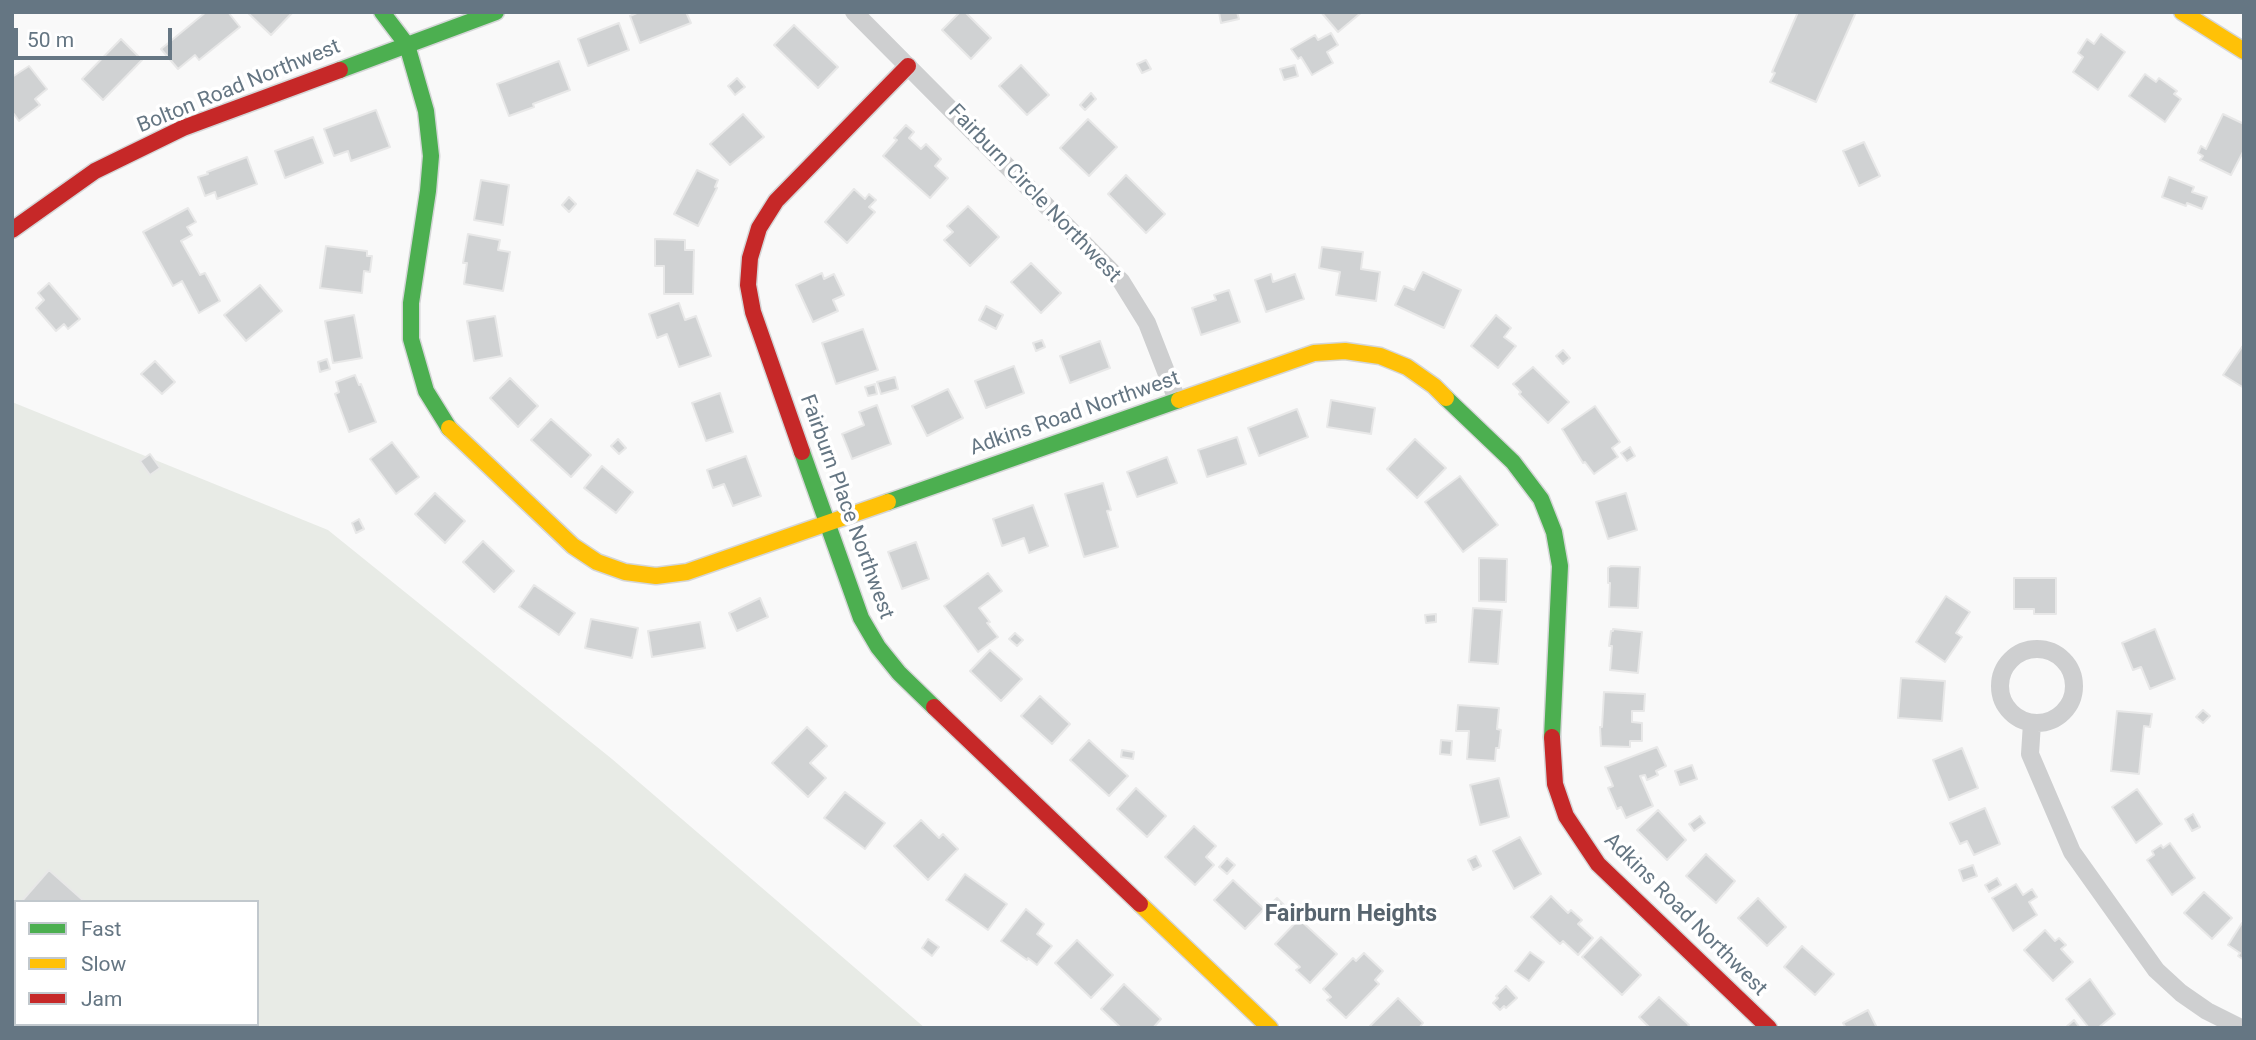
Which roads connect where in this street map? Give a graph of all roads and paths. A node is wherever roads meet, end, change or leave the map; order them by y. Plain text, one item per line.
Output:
1 (382, 12) edge
2 (496, 12) edge
3 (854, 12) edge
4 (2182, 12) edge
5 (407, 45) junction
6 (2244, 51) edge
7 (908, 66) junction
8 (12, 230) edge
9 (1177, 400) junction
10 (826, 523) junction
11 (2032, 723) junction
12 (1270, 1028) edge
13 (1769, 1028) edge
14 (2241, 1028) edge

1 - 5 street, Adkins Road Northwest
2 - 5 street, Bolton Road Northwest
3 - 7 street, Fairburn Circle Northwest
4 - 6 street
5 - 8 street, Bolton Road Northwest
5 - 10 street, Adkins Road Northwest
7 - 9 street, Fairburn Circle Northwest
7 - 10 street, Fairburn Place Northwest
9 - 10 street, Adkins Road Northwest
9 - 13 street, Adkins Road Northwest
10 - 12 street, Fairburn Place Northwest
11 - 11 street
11 - 14 street

